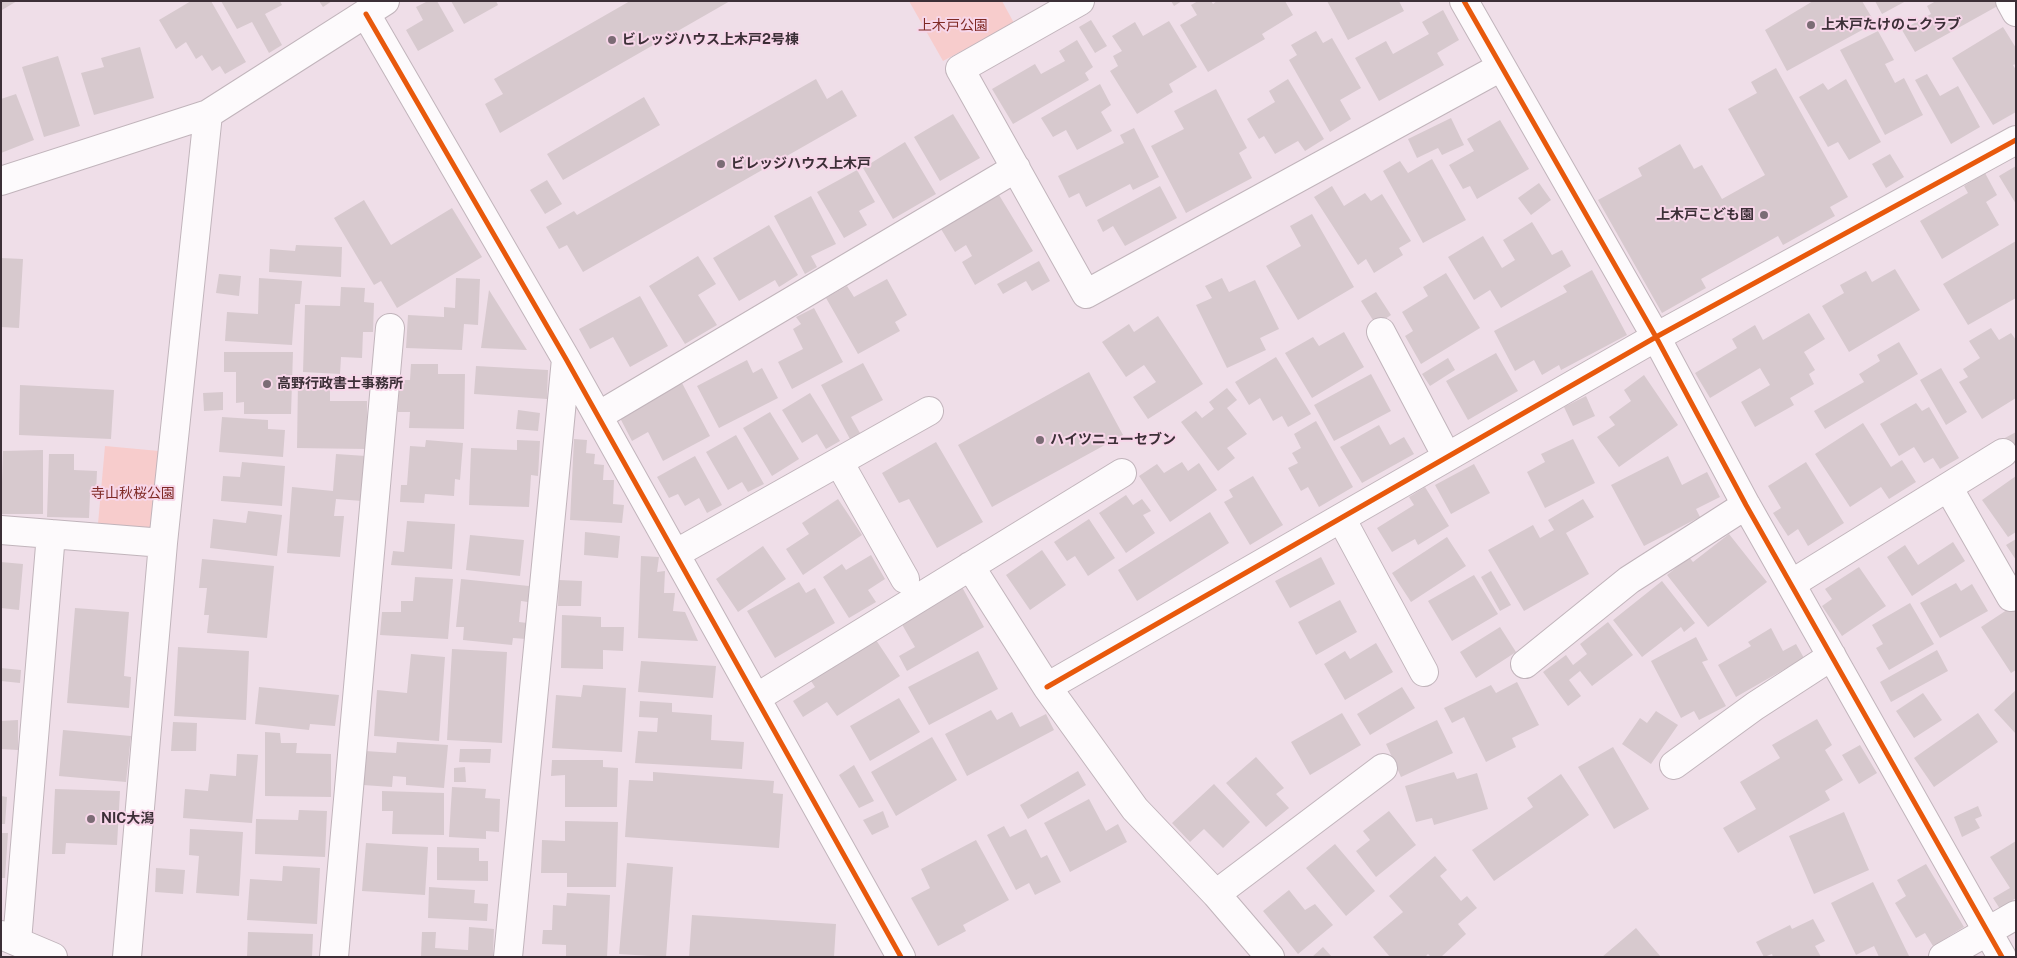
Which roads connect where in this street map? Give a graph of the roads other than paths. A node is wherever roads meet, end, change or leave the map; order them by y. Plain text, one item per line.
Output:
1 (1080, 1) edge
2 (1464, 1) edge
3 (2010, 1) edge
4 (375, 7) edge
5 (2016, 12) edge
6 (1502, 67) junction
7 (208, 114) junction
8 (2016, 140) edge
9 (1016, 168) junction
10 (1, 181) edge
11 (390, 328) dead end
12 (1381, 332) dead end
13 (1656, 337) junction
14 (566, 359) junction
15 (929, 411) dead end
16 (598, 416) junction
17 (2002, 453) dead end
18 (1447, 457) junction
19 (839, 462) junction
20 (1122, 473) dead end
21 (1948, 487) junction
22 (1746, 504) junction
23 (1341, 518) junction
24 (1, 530) edge
25 (51, 534) junction
26 (163, 543) junction
27 (675, 554) junction
28 (970, 566) junction
29 (905, 579) dead end
30 (1791, 584) junction
31 (2011, 597) dead end
32 (1832, 656) junction
33 (1526, 664) dead end
34 (1424, 672) dead end
35 (1047, 686) junction
36 (756, 698) junction
37 (1674, 765) dead end
38 (1383, 768) dead end
39 (1216, 894) junction
40 (2016, 915) edge
41 (1988, 931) junction
42 (9, 938) edge
43 (53, 957) edge
44 (126, 957) edge
45 (334, 957) edge
46 (508, 957) edge
47 (900, 957) edge
48 (1270, 957) edge
49 (1943, 957) edge
50 (2002, 957) edge

1 - 9 street
2 - 6 street
3 - 5 street
4 - 7 street
4 - 14 street
6 - 9 street
6 - 13 street
7 - 10 street
7 - 26 street
8 - 13 street
9 - 16 street
11 - 45 street
12 - 18 street
13 - 18 street
13 - 22 street
14 - 16 street
14 - 46 street
15 - 19 street
16 - 27 street
17 - 21 street
18 - 23 street
19 - 27 street
19 - 29 street
20 - 28 street
21 - 30 street
21 - 31 street
22 - 30 street
22 - 33 street
23 - 34 street
23 - 35 street
24 - 25 street
25 - 26 street
25 - 42 street
26 - 44 street
27 - 36 street
28 - 35 street
28 - 36 street
30 - 32 street
32 - 37 street
32 - 41 street
35 - 39 street
36 - 47 street
38 - 39 street
39 - 48 street
40 - 41 street
41 - 49 street
41 - 50 street
42 - 43 street

